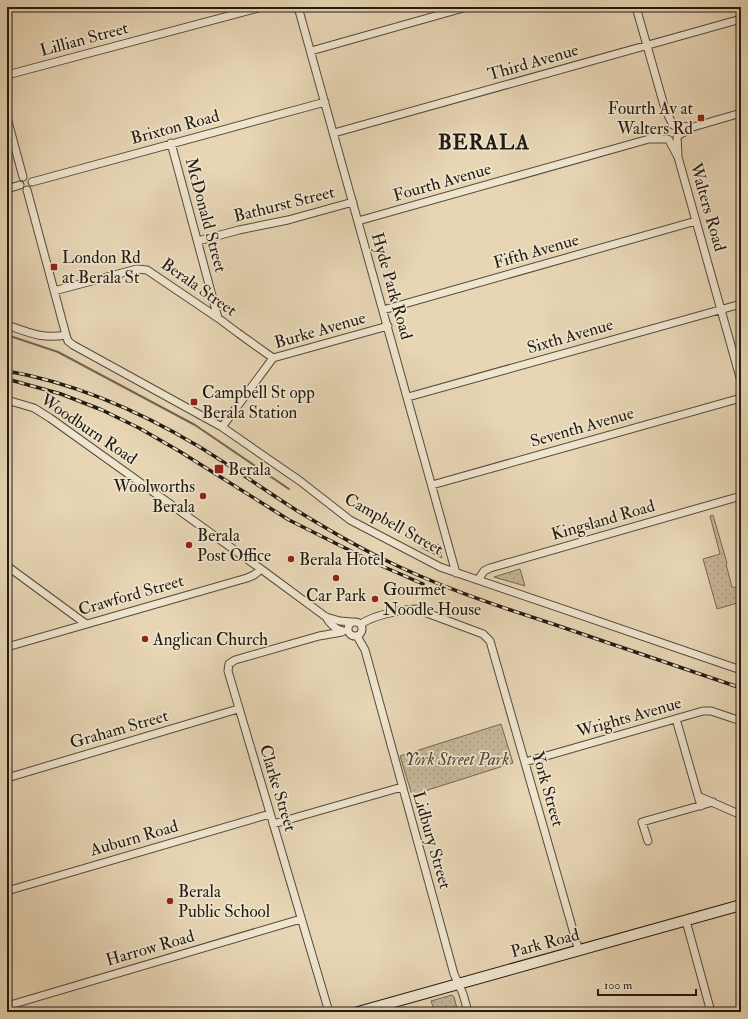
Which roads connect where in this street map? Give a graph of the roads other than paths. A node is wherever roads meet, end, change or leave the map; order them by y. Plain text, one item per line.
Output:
1 (262, 7) edge
2 (298, 7) edge
3 (467, 7) edge
4 (636, 7) edge
5 (741, 20) edge
6 (647, 46) junction
7 (311, 51) junction
8 (7, 76) edge
9 (325, 102) junction
10 (665, 109) junction
11 (741, 113) edge
12 (7, 118) edge
13 (674, 126) junction
14 (693, 127) junction
15 (665, 129) junction
16 (334, 133) junction
17 (678, 136) junction
18 (649, 139) junction
19 (668, 139) junction
20 (171, 143) junction
21 (678, 156) junction
22 (23, 177) junction
23 (32, 182) junction
24 (20, 185) junction
25 (7, 189) edge
26 (27, 190) junction
27 (353, 202) junction
28 (358, 221) junction
29 (696, 221) junction
30 (198, 241) junction
31 (54, 291) junction
32 (741, 304) edge
33 (721, 309) junction
34 (383, 310) junction
35 (218, 318) junction
36 (7, 325) edge
37 (388, 326) junction
38 (66, 335) junction
39 (273, 358) junction
40 (740, 377) edge
41 (408, 397) junction
42 (741, 398) edge
43 (7, 400) edge
44 (222, 427) junction
45 (432, 485) junction
46 (741, 496) edge
47 (7, 566) edge
48 (261, 569) junction
49 (456, 573) junction
50 (478, 580) junction
51 (327, 619) junction
52 (352, 622) junction
53 (86, 624) junction
54 (361, 624) junction
55 (345, 631) junction
56 (319, 636) junction
57 (358, 636) junction
58 (7, 647) edge
59 (741, 670) edge
60 (238, 709) junction
61 (676, 719) junction
62 (741, 721) edge
63 (525, 762) junction
64 (7, 778) edge
65 (402, 787) junction
66 (698, 796) junction
67 (713, 802) junction
68 (701, 806) junction
69 (270, 814) junction
70 (741, 816) edge
71 (273, 824) junction
72 (648, 841) dead end
73 (7, 891) edge
74 (741, 905) edge
75 (300, 919) junction
76 (686, 921) junction
77 (578, 951) junction
78 (459, 983) junction
79 (7, 1006) edge
80 (329, 1012) edge
81 (358, 1012) edge
82 (468, 1012) edge
83 (711, 1012) edge

1 - 8 street, Lillian Street
2 - 7 street, Hyde Park Road
3 - 7 street
4 - 6 street
5 - 6 street, Third Avenue
6 - 10 street
6 - 16 street, Third Avenue
7 - 9 street, Hyde Park Road
9 - 16 street, Hyde Park Road
9 - 20 street, Brixton Road
10 - 13 street
10 - 15 street
11 - 14 street
12 - 22 street
13 - 14 street
13 - 15 street
13 - 17 street
14 - 17 street
15 - 18 street, Fourth Avenue
15 - 19 street
16 - 27 street, Hyde Park Road
17 - 19 street
17 - 21 street, Walters Road
18 - 19 street, Fourth Avenue
18 - 28 street, Fourth Avenue
19 - 21 street, Walters Road
20 - 23 street, Brixton Road
20 - 30 street, McDonald Street
21 - 29 street, Walters Road
22 - 23 street
22 - 24 street
23 - 26 street
24 - 25 street
24 - 26 street
26 - 31 street, Campbell Street
27 - 28 street, Hyde Park Road
27 - 30 street, Bathurst Street
28 - 34 street, Hyde Park Road
29 - 33 street, Walters Road
29 - 34 street, Fifth Avenue
30 - 35 street, McDonald Street
31 - 35 street, Berala Street
31 - 38 street, Campbell Street
32 - 33 street, Sixth Avenue
33 - 40 street, Walters Road
33 - 41 street, Sixth Avenue
34 - 37 street, Hyde Park Road
35 - 39 street, Berala Street
36 - 38 street
37 - 39 street, Burke Avenue
37 - 41 street, Hyde Park Road
38 - 44 street, Campbell Street
39 - 44 street, Burke Avenue
41 - 45 street, Hyde Park Road
42 - 45 street, Seventh Avenue
43 - 48 street, Woodburn Road
44 - 49 street, Campbell Street
45 - 49 street, Hyde Park Road
46 - 50 street, Kingsland Road
47 - 53 street
48 - 51 street, Woodburn Road
48 - 53 street, Crawford Street
49 - 50 street, Campbell Street
50 - 59 street, Campbell Street
51 - 52 street, Woodburn Road
51 - 55 street, Woodburn Road
51 - 56 street
52 - 54 street
52 - 55 street
53 - 58 street, Crawford Street
54 - 57 street
54 - 63 street, York Street
55 - 56 street, Clarke Street
55 - 57 street
56 - 60 street, Clarke Street
57 - 65 street, Lidbury Street
60 - 64 street, Graham Street
60 - 69 street, Clarke Street
61 - 62 street, Wrights Avenue
61 - 63 street, Wrights Avenue
61 - 66 street
63 - 77 street, York Street
65 - 71 street
65 - 78 street, Lidbury Street
66 - 67 street
66 - 68 street
67 - 68 street
67 - 70 street
68 - 72 street
69 - 71 street, Clarke Street
69 - 73 street, Auburn Road
71 - 75 street, Clarke Street
74 - 76 main road, Park Road
75 - 79 street, Harrow Road
75 - 80 street, Clarke Street
76 - 77 main road, Park Road
76 - 83 street
77 - 78 main road, Park Road
78 - 81 main road, Park Road
78 - 82 street, Lidbury Street

